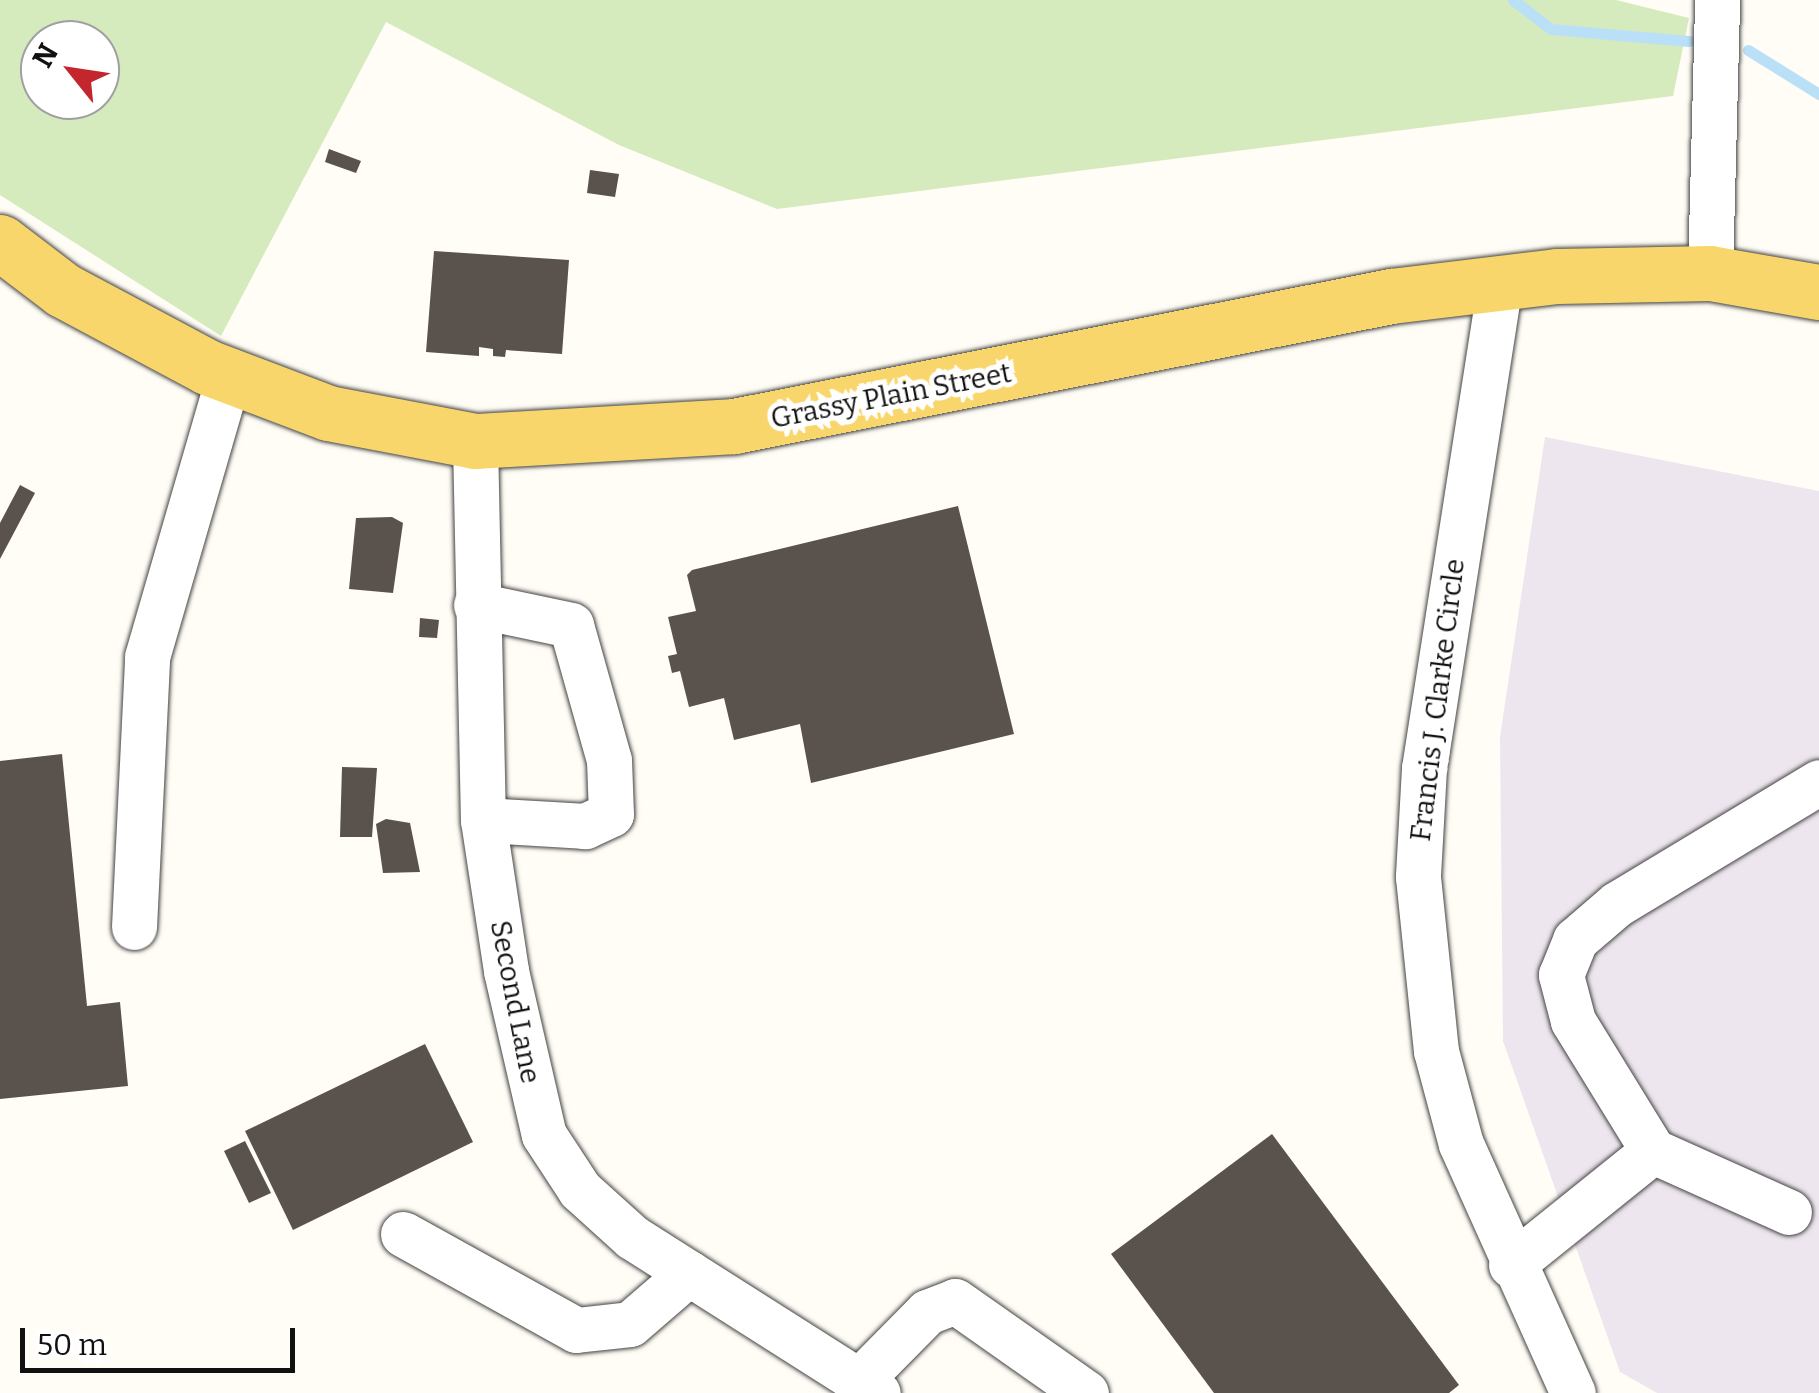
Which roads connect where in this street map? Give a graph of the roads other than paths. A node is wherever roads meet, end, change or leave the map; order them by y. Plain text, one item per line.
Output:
1 (1717, 0) edge
2 (0, 242) edge
3 (1710, 273) junction
4 (1500, 283) junction
5 (1819, 292) edge
6 (229, 375) junction
7 (476, 440) junction
8 (476, 605) junction
9 (1819, 782) edge
10 (484, 820) junction
11 (134, 927) dead end
12 (1653, 1151) junction
13 (1789, 1212) dead end
14 (402, 1234) dead end
15 (1512, 1265) junction
16 (689, 1272) junction
17 (868, 1387) edge
18 (1570, 1392) edge
19 (1086, 1393) edge

1 - 3 street
2 - 6 main road, Grassy Plain Street
3 - 4 main road, Grassy Plain Street
3 - 5 main road, Grassy Plain Street
4 - 7 main road, Grassy Plain Street
4 - 15 street, Francis J. Clarke Circle
6 - 7 main road, Grassy Plain Street
6 - 11 street
7 - 8 street, Second Lane
8 - 10 street, Second Lane
8 - 10 street
9 - 12 street
10 - 16 street, Second Lane
12 - 13 street
12 - 15 street
14 - 16 street
15 - 18 street, Francis J. Clarke Circle
16 - 17 street, Second Lane
17 - 19 street

